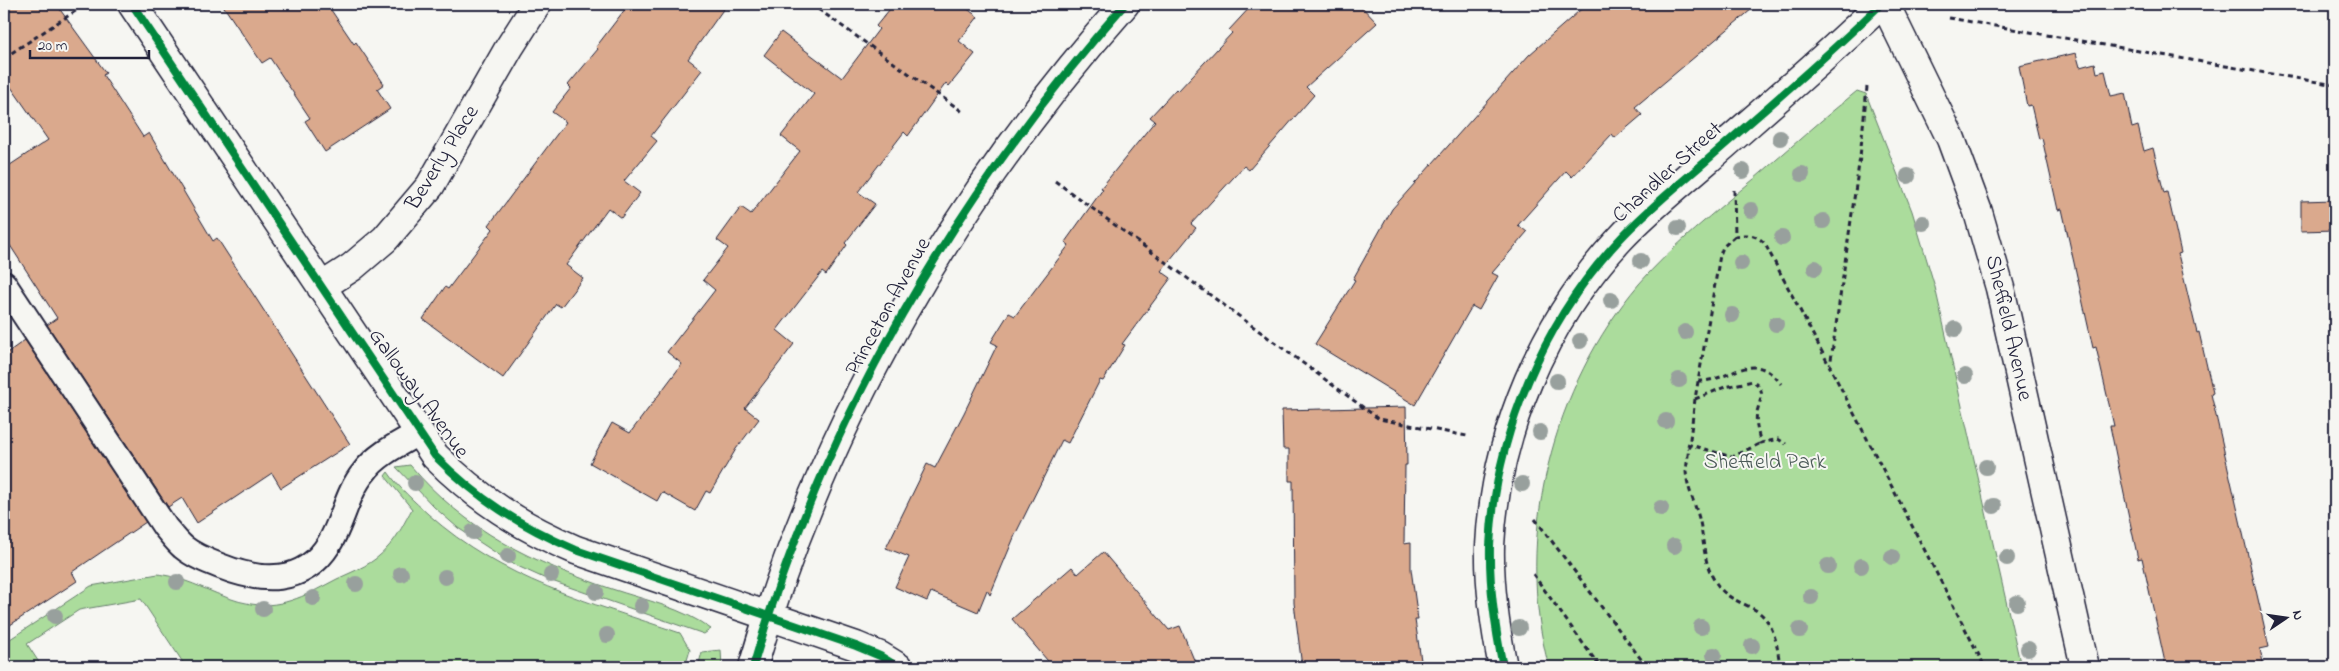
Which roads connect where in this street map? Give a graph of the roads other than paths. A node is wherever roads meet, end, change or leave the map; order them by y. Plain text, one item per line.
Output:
1 (132, 4) edge
2 (537, 4) edge
3 (1125, 4) edge
4 (1883, 4) edge
5 (4, 284) edge
6 (321, 286) junction
7 (420, 432) junction
8 (768, 616) junction
9 (753, 667) edge
10 (898, 667) edge
11 (1503, 667) edge
12 (2085, 667) edge

1 - 6 street, Galloway Avenue
2 - 6 street, Beverly Place
3 - 8 street, Princeton Avenue
4 - 11 street, Chandler Street
4 - 12 street, Sheffield Avenue
5 - 7 lane
6 - 7 street, Galloway Avenue
7 - 8 street, Galloway Avenue
8 - 9 street, Princeton Avenue
8 - 10 street, Galloway Avenue

